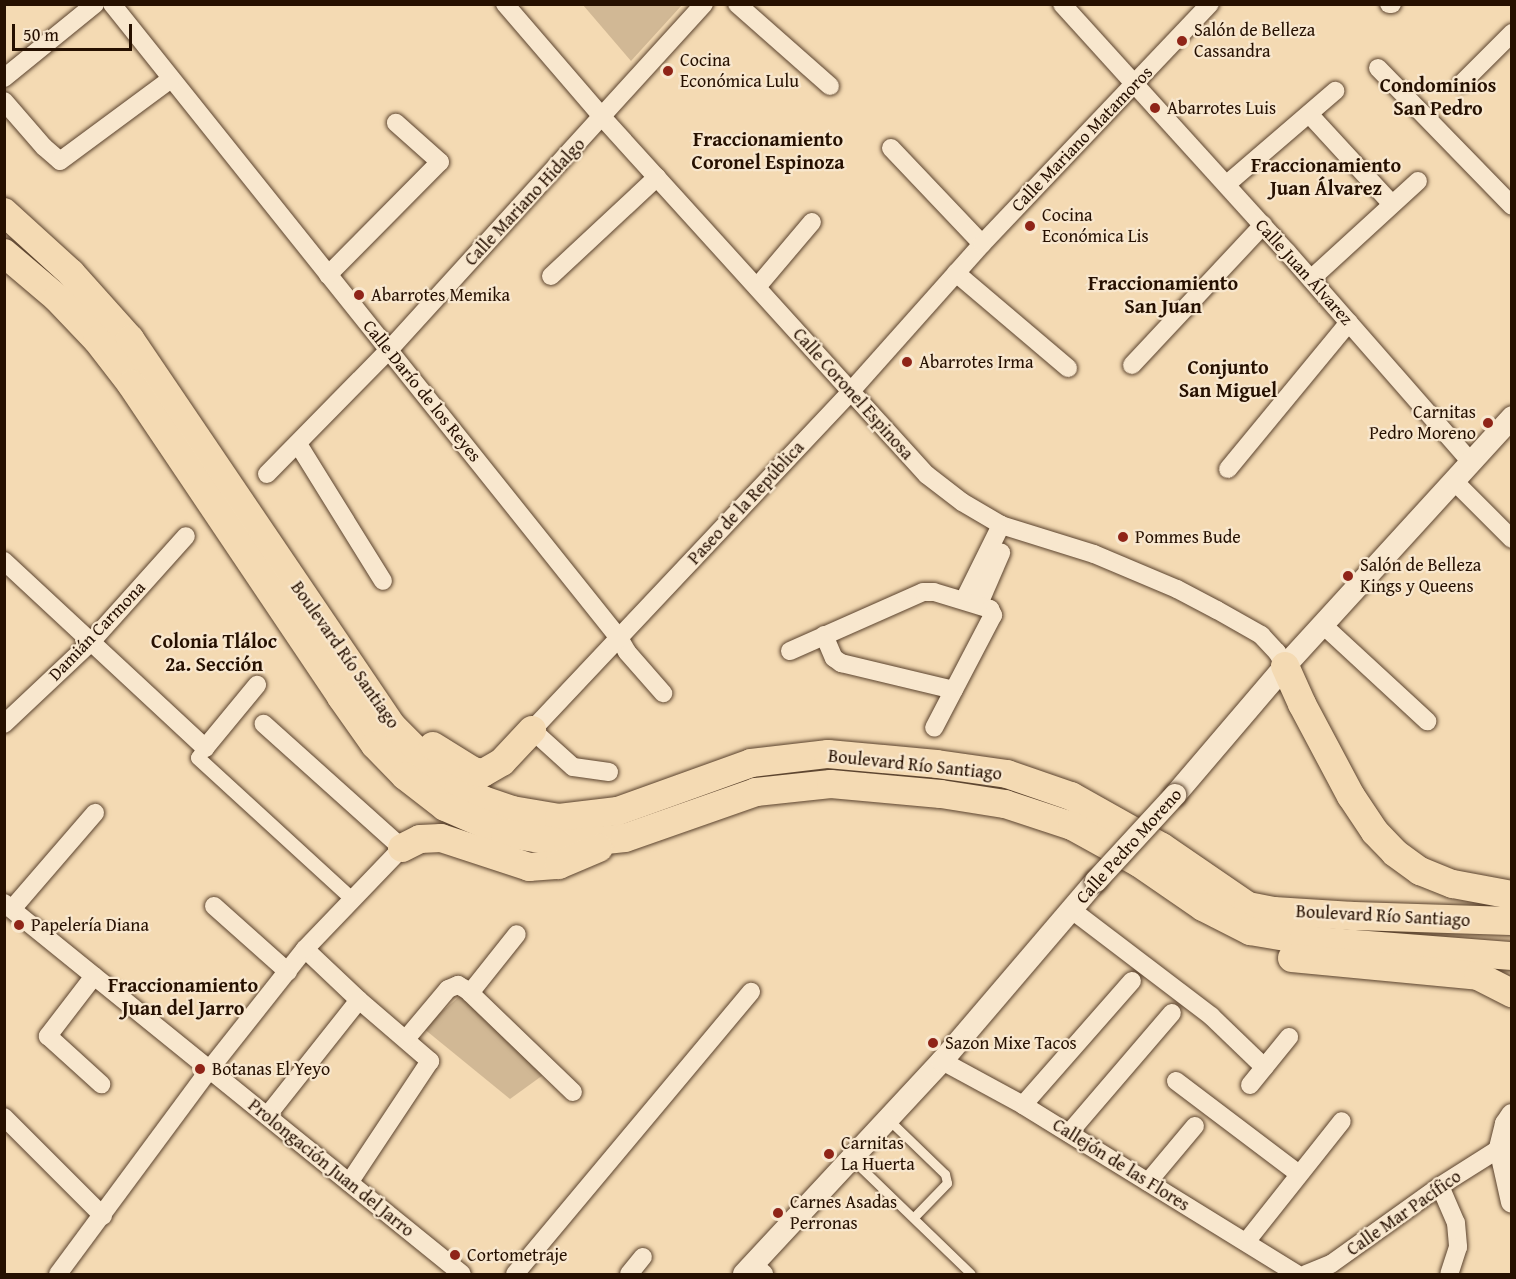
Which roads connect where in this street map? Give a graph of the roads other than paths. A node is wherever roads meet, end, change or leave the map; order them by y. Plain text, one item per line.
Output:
1 (95, 4) edge
2 (112, 4) edge
3 (505, 4) edge
4 (704, 4) edge
5 (737, 4) edge
6 (1062, 4) edge
7 (1210, 4) edge
8 (1512, 33) edge
9 (1378, 68) dead end
10 (4, 78) edge
11 (171, 79) junction
12 (1462, 83) dead end
13 (830, 86) dead end
14 (1133, 86) junction
15 (1335, 91) dead end
16 (4, 100) edge
17 (1310, 115) junction
18 (603, 118) junction
19 (396, 123) dead end
20 (891, 148) dead end
21 (657, 177) junction
22 (1418, 181) dead end
23 (1227, 184) junction
24 (1391, 203) junction
25 (1512, 206) edge
26 (4, 212) edge
27 (812, 222) dead end
28 (1263, 225) junction
29 (982, 244) junction
30 (4, 254) edge
31 (956, 273) junction
32 (328, 275) junction
33 (550, 276) dead end
34 (1311, 279) junction
35 (757, 286) junction
36 (1349, 322) junction
37 (389, 350) junction
38 (1132, 365) dead end
39 (1068, 368) dead end
40 (851, 391) junction
41 (1512, 417) edge
42 (298, 444) junction
43 (1471, 462) junction
44 (1228, 469) dead end
45 (267, 474) dead end
46 (1454, 481) junction
47 (1007, 527) junction
48 (186, 536) dead end
49 (1512, 539) edge
50 (4, 561) edge
51 (383, 581) dead end
52 (971, 602) junction
53 (1323, 625) junction
54 (824, 635) junction
55 (619, 638) junction
56 (91, 642) junction
57 (790, 651) dead end
58 (1285, 666) junction
59 (257, 685) dead end
60 (954, 690) junction
61 (663, 693) dead end
62 (1428, 721) dead end
63 (4, 724) edge
64 (264, 724) dead end
65 (392, 726) junction
66 (934, 728) dead end
67 (532, 730) junction
68 (204, 748) junction
69 (609, 772) dead end
70 (95, 813) dead end
71 (625, 838) junction
72 (402, 848) junction
73 (1512, 895) edge
74 (352, 899) junction
75 (8, 906) edge
76 (214, 906) dead end
77 (1072, 910) junction
78 (1512, 921) edge
79 (1250, 931) junction
80 (517, 934) dead end
81 (305, 949) junction
82 (1512, 956) edge
83 (288, 972) junction
84 (94, 976) junction
85 (1132, 981) dead end
86 (751, 992) dead end
87 (470, 993) junction
88 (1512, 993) edge
89 (359, 1000) junction
90 (1172, 1013) dead end
91 (1288, 1037) dead end
92 (406, 1039) junction
93 (942, 1062) junction
94 (1264, 1067) junction
95 (210, 1070) junction
96 (1176, 1082) dead end
97 (101, 1084) dead end
98 (1250, 1085) dead end
99 (573, 1092) dead end
100 (1023, 1105) junction
101 (1512, 1115) edge
102 (267, 1116) junction
103 (4, 1117) edge
104 (889, 1120) junction
105 (1342, 1121) dead end
106 (1195, 1126) dead end
107 (1069, 1133) junction
108 (1507, 1156) edge
109 (852, 1159) junction
110 (1299, 1174) junction
111 (1148, 1182) junction
112 (349, 1183) junction
113 (1440, 1186) junction
114 (1512, 1202) edge
115 (104, 1216) junction
116 (914, 1217) junction
117 (1246, 1242) junction
118 (644, 1257) dead end
119 (754, 1271) edge
120 (58, 1275) edge
121 (462, 1275) edge
122 (514, 1275) edge
123 (629, 1275) edge
124 (971, 1275) edge
125 (1298, 1275) edge
126 (1306, 1275) edge
127 (1449, 1275) edge

1 - 10 street
2 - 11 street, Calle Darío de los Reyes
3 - 18 street, Calle Coronel Espinosa
4 - 18 street, Calle Mariano Hidalgo
5 - 13 street
6 - 14 street, Calle Juan Álvarez
7 - 14 street, Calle Mariano Matamoros
8 - 12 street
9 - 25 street
11 - 16 street
11 - 32 street, Calle Darío de los Reyes
14 - 23 street, Calle Juan Álvarez
14 - 29 street, Calle Mariano Matamoros
15 - 17 street
17 - 23 street
17 - 24 street
18 - 21 street, Calle Coronel Espinosa
18 - 37 street, Calle Mariano Hidalgo
19 - 32 street
20 - 29 street
21 - 33 street
21 - 35 street, Calle Coronel Espinosa
22 - 24 street
23 - 28 street, Calle Juan Álvarez
24 - 34 street
26 - 65 main road, Boulevard Río Santiago
27 - 35 street
28 - 34 street, Calle Juan Álvarez
28 - 38 street
29 - 31 street, Calle Mariano Matamoros
30 - 71 main road, Boulevard Río Santiago
31 - 39 street
31 - 40 street, Paseo de la República
32 - 37 street, Calle Darío de los Reyes
34 - 36 street, Calle Juan Álvarez
35 - 40 street, Calle Coronel Espinosa
36 - 43 street, Calle Juan Álvarez
36 - 44 street
37 - 42 street, Calle Mariano Hidalgo
37 - 55 street, Calle Darío de los Reyes
40 - 47 street, Calle Coronel Espinosa
40 - 55 street, Paseo de la República
41 - 43 street, Calle Pedro Moreno
42 - 45 street, Calle Mariano Hidalgo
42 - 51 street
43 - 46 street, Calle Pedro Moreno
46 - 49 street
46 - 53 street, Calle Pedro Moreno
47 - 52 street
47 - 58 street, Calle Coronel Espinosa
48 - 56 street, Damián Carmona
50 - 56 street
52 - 54 street
52 - 60 street
53 - 58 street, Calle Pedro Moreno
53 - 62 street
54 - 57 street
54 - 60 street
55 - 61 street, Calle Darío de los Reyes
55 - 67 street, Paseo de la República
56 - 63 street, Damián Carmona
56 - 68 street
58 - 73 main road
58 - 77 street, Calle Pedro Moreno, bridge
59 - 68 street
60 - 66 street
64 - 72 street
65 - 67 main road
65 - 78 main road, Boulevard Río Santiago
67 - 69 street
68 - 74 street
70 - 75 street
71 - 72 main road
71 - 79 main road, Boulevard Río Santiago
72 - 74 street
74 - 81 street
75 - 84 street, Prolongación Juan del Jarro
76 - 83 street
77 - 93 street, Calle Pedro Moreno
77 - 94 street
79 - 82 main road, Boulevard Río Santiago
79 - 88 main road
80 - 87 street
81 - 83 street
81 - 89 street
83 - 95 street
84 - 95 street, Prolongación Juan del Jarro
84 - 97 street
85 - 100 street
86 - 122 street
87 - 92 street
87 - 99 street
89 - 92 street
89 - 102 street
90 - 107 street
91 - 94 street
92 - 112 street
93 - 100 street, Callejón de las Flores
93 - 104 street, Calle Pedro Moreno
94 - 98 street
95 - 102 street, Prolongación Juan del Jarro
95 - 115 street
96 - 110 street
100 - 107 street, Callejón de las Flores
101 - 108 street
102 - 112 street, Prolongación Juan del Jarro
103 - 115 street
104 - 109 street, Calle Pedro Moreno
104 - 116 lane
105 - 110 street
106 - 111 street
107 - 111 street, Callejón de las Flores
108 - 113 street, Calle Mar Pacífico
108 - 114 street
109 - 116 lane
109 - 119 street, Calle Pedro Moreno
110 - 117 street
111 - 117 street, Callejón de las Flores
112 - 121 street, Prolongación Juan del Jarro
113 - 126 street, Calle Mar Pacífico
113 - 127 street
115 - 120 street
116 - 124 lane
117 - 125 street, Callejón de las Flores
118 - 123 street

